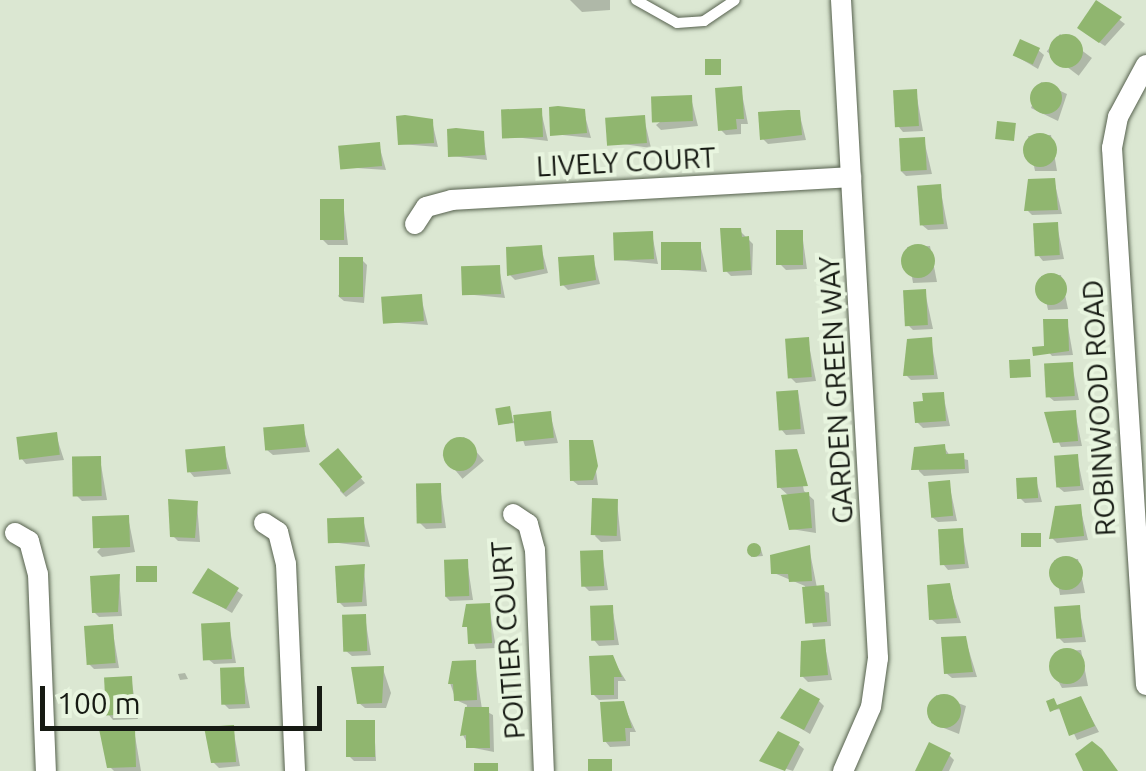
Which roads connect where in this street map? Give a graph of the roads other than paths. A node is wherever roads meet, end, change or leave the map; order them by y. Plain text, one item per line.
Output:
1 (636, 0) edge
2 (735, 0) edge
3 (840, 0) edge
4 (1146, 64) edge
5 (851, 176) junction
6 (414, 224) dead end
7 (1138, 467) edge
8 (513, 514) dead end
9 (264, 523) dead end
10 (15, 533) dead end
11 (1146, 684) edge
12 (46, 771) edge
13 (295, 771) edge
14 (544, 771) edge
15 (843, 771) edge

1 - 2 lane
3 - 5 street, GARDEN GREEN WAY
4 - 7 street, ROBINWOOD ROAD
5 - 6 street, LIVELY COURT
5 - 15 street, GARDEN GREEN WAY
7 - 11 street, ROBINWOOD ROAD
8 - 14 street, POITIER COURT
9 - 13 street
10 - 12 street

